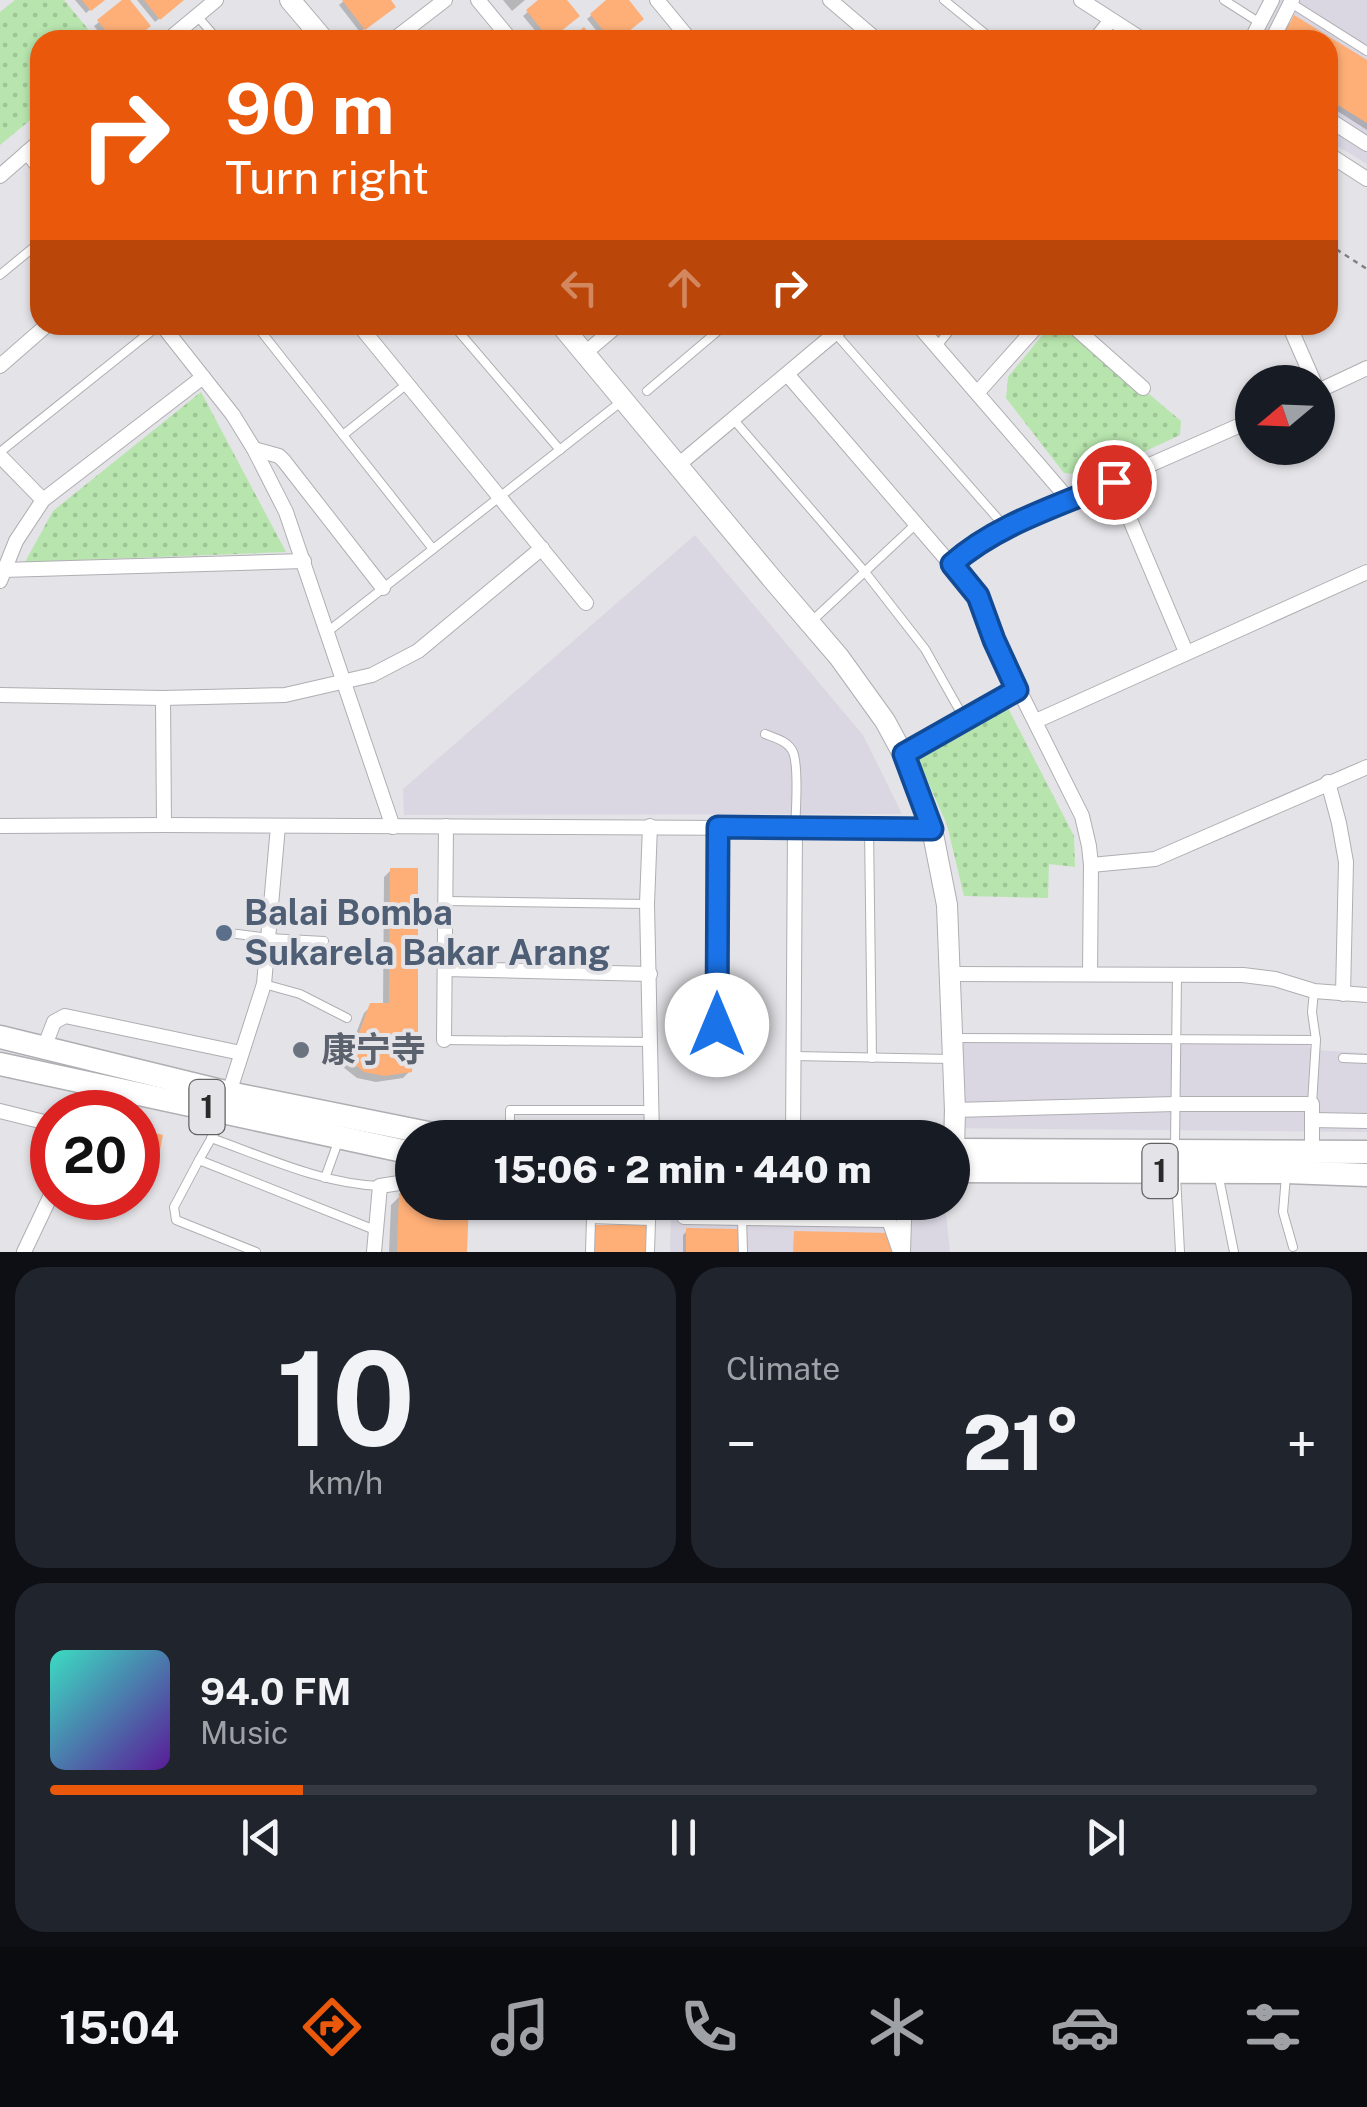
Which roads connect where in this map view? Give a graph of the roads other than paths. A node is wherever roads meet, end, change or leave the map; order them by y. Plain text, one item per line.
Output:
1 (216, 0) edge
2 (290, 0) edge
3 (445, 0) edge
4 (478, 0) edge
5 (658, 0) edge
6 (830, 0) edge
7 (944, 0) edge
8 (1081, 0) edge
9 (1224, 0) edge
10 (1272, 0) edge
11 (1292, 2) edge
12 (197, 16) junction
13 (1111, 20) junction
14 (1260, 24) junction
15 (180, 30) edge
16 (209, 30) edge
17 (316, 30) edge
18 (407, 30) edge
19 (503, 30) edge
20 (682, 30) edge
21 (866, 30) edge
22 (981, 30) edge
23 (1103, 30) edge
24 (1127, 30) edge
25 (1257, 30) edge
26 (1277, 30) edge
27 (1335, 30) edge
28 (1338, 32) edge
29 (1367, 51) edge
30 (1338, 125) edge
31 (1367, 144) edge
32 (30, 149) edge
33 (27, 152) junction
34 (30, 156) edge
35 (1338, 160) edge
36 (0, 176) edge
37 (1367, 179) edge
38 (30, 250) edge
39 (0, 276) edge
40 (36, 335) edge
41 (148, 335) edge
42 (168, 335) edge
43 (264, 335) edge
44 (367, 335) edge
45 (462, 335) edge
46 (570, 335) edge
47 (606, 335) edge
48 (713, 335) edge
49 (833, 335) edge
50 (849, 335) edge
51 (927, 335) edge
52 (946, 335) edge
53 (1029, 335) edge
54 (1083, 335) edge
55 (1293, 335) edge
56 (937, 346) junction
57 (585, 353) junction
58 (1307, 365) edge
59 (0, 366) edge
60 (1367, 368) edge
61 (787, 374) junction
62 (203, 377) junction
63 (1335, 383) edge
64 (408, 384) junction
65 (1143, 388) dead end
66 (647, 391) dead end
67 (978, 392) junction
68 (624, 400) junction
69 (734, 420) junction
70 (1235, 428) edge
71 (343, 436) junction
72 (254, 449) junction
73 (560, 450) junction
74 (0, 454) edge
75 (677, 466) junction
76 (1114, 482) junction
77 (500, 497) junction
78 (43, 500) junction
79 (1070, 500) junction
80 (916, 524) junction
81 (1006, 528) junction
82 (542, 548) junction
83 (432, 550) junction
84 (304, 561) junction
85 (952, 564) junction
86 (865, 572) junction
87 (1367, 572) edge
88 (2, 576) edge
89 (383, 588) junction
90 (586, 603) dead end
91 (810, 622) junction
92 (326, 633) junction
93 (1186, 652) junction
94 (344, 682) junction
95 (1017, 690) junction
96 (0, 695) edge
97 (163, 698) junction
98 (965, 720) junction
99 (1036, 721) junction
100 (765, 734) dead end
101 (904, 754) junction
102 (1367, 767) edge
103 (1328, 782) junction
104 (164, 825) junction
105 (0, 826) edge
106 (278, 826) junction
107 (393, 826) junction
108 (446, 826) junction
109 (650, 826) junction
110 (718, 827) junction
111 (795, 828) junction
112 (869, 828) junction
113 (932, 829) junction
114 (1091, 865) junction
115 (446, 901) junction
116 (647, 904) junction
117 (229, 933) dead end
118 (269, 938) junction
119 (324, 940) dead end
120 (445, 969) junction
121 (650, 974) junction
122 (952, 974) junction
123 (1090, 974) junction
124 (1177, 975) junction
125 (264, 984) junction
126 (1314, 991) junction
127 (1343, 994) junction
128 (1367, 995) edge
129 (348, 1018) dead end
130 (0, 1036) edge
131 (1176, 1038) junction
132 (444, 1040) joint
133 (1316, 1040) junction
134 (651, 1042) junction
135 (44, 1048) junction
136 (954, 1048) junction
137 (241, 1053) junction
138 (794, 1056) junction
139 (872, 1058) junction
140 (1343, 1058) dead end
141 (1367, 1059) edge
142 (0, 1064) edge
143 (716, 1064) dead end
144 (67, 1090) edge
145 (160, 1101) edge
146 (228, 1102) junction
147 (1175, 1104) junction
148 (1312, 1104) junction
149 (652, 1110) junction
150 (956, 1110) junction
151 (0, 1111) edge
152 (30, 1118) edge
153 (510, 1120) edge
154 (652, 1120) edge
155 (793, 1120) edge
156 (955, 1120) edge
157 (1312, 1120) junction
158 (1367, 1121) edge
159 (395, 1129) edge
160 (211, 1138) junction
161 (339, 1138) junction
162 (395, 1150) edge
163 (970, 1151) edge
164 (1312, 1151) junction
165 (1367, 1152) edge
166 (199, 1160) junction
167 (1176, 1162) junction
168 (970, 1170) edge
169 (1217, 1172) junction
170 (1286, 1172) junction
171 (1367, 1175) edge
172 (324, 1178) junction
173 (395, 1184) edge
174 (380, 1186) junction
175 (39, 1220) edge
176 (591, 1220) edge
177 (621, 1220) edge
178 (742, 1220) edge
179 (889, 1220) edge
180 (904, 1220) edge
181 (651, 1221) joint
182 (375, 1230) junction
183 (1293, 1247) dead end
184 (24, 1252) edge
185 (256, 1252) edge
186 (374, 1252) edge
187 (590, 1252) edge
188 (650, 1252) edge
189 (743, 1252) edge
190 (901, 1252) edge
191 (1180, 1252) edge
192 (1234, 1252) edge

1 - 12 street
2 - 17 street
3 - 18 street
4 - 19 street
5 - 20 street
6 - 21 street
7 - 22 lane
8 - 13 street
9 - 14 lane
10 - 14 street
11 - 26 street
11 - 27 lane
12 - 15 street
12 - 16 lane
13 - 23 street
13 - 24 street
14 - 25 street
28 - 29 lane
30 - 31 street
32 - 33 street
33 - 34 street
33 - 36 street
35 - 37 street
38 - 39 lane
40 - 59 street
41 - 74 lane
42 - 62 street
43 - 71 lane
44 - 64 street
45 - 73 lane
46 - 57 street
47 - 57 street
48 - 66 lane
49 - 61 street
50 - 81 lane
51 - 56 street
52 - 56 lane
53 - 67 street
54 - 65 street
55 - 58 street
56 - 67 street
57 - 68 street
60 - 63 street
61 - 69 street
61 - 80 street
62 - 72 street
62 - 78 street
64 - 71 lane
64 - 77 street
67 - 79 street
68 - 73 lane
68 - 75 street
69 - 75 street
69 - 86 lane
70 - 76 street
71 - 83 lane
72 - 84 street
72 - 89 street
73 - 77 lane
74 - 78 street
75 - 91 street
76 - 79 street
76 - 93 street
77 - 82 street
77 - 83 lane
78 - 88 street
79 - 81 street
80 - 85 street
80 - 86 lane
81 - 85 street
82 - 90 street
82 - 94 street
83 - 89 lane
84 - 88 street
84 - 92 street
85 - 95 street
86 - 91 lane
86 - 98 lane
87 - 93 street
89 - 92 lane
91 - 101 street
92 - 94 street
93 - 99 street
94 - 97 street
94 - 107 street
95 - 98 lane
95 - 99 street
96 - 97 street
97 - 104 street
98 - 101 lane
99 - 114 street
100 - 111 lane
101 - 113 street
102 - 103 street
103 - 114 street
103 - 127 street
104 - 105 street
104 - 106 street
106 - 107 street
106 - 118 street
107 - 108 street
108 - 109 street
108 - 115 street
109 - 110 street
109 - 116 street
110 - 111 street
110 - 143 lane
111 - 112 street
111 - 138 street
112 - 113 street
112 - 139 lane
113 - 122 street
114 - 123 street
115 - 116 lane
115 - 120 street
116 - 121 street
117 - 118 lane
118 - 119 lane
118 - 125 street
120 - 121 street
120 - 132 street
121 - 134 street
122 - 123 street
122 - 136 street
123 - 124 street
124 - 126 street
124 - 131 lane
125 - 129 lane
125 - 137 street
126 - 127 street
126 - 133 lane
127 - 128 street
130 - 135 main road, 1
131 - 133 lane
131 - 136 lane
131 - 147 lane
132 - 134 lane
133 - 148 lane
134 - 149 street
135 - 137 street
135 - 146 main road, 1
136 - 139 lane
136 - 150 street
137 - 146 street
138 - 139 lane
138 - 155 street
140 - 141 lane
142 - 144 main road, 1
145 - 146 main road, 1
146 - 159 main road, 1
146 - 160 lane
146 - 161 main road, 1
147 - 148 street
147 - 150 street
147 - 167 lane
148 - 157 street
149 - 153 lane
149 - 154 street
150 - 156 street
151 - 152 street
157 - 158 street
157 - 164 street
160 - 166 lane
160 - 172 lane
161 - 162 main road, 1
161 - 172 lane
163 - 167 main road, 1
164 - 165 main road, 1
164 - 167 main road, 1
166 - 182 lane
166 - 185 lane
167 - 168 main road, 1
167 - 169 main road, 1
167 - 191 lane
169 - 170 main road, 1
169 - 192 lane
170 - 171 main road, 1
170 - 183 lane
172 - 174 lane
173 - 174 street
174 - 182 street
175 - 184 street
176 - 187 lane
177 - 181 lane
178 - 189 lane
179 - 190 street
180 - 190 street
181 - 188 lane
182 - 186 street

